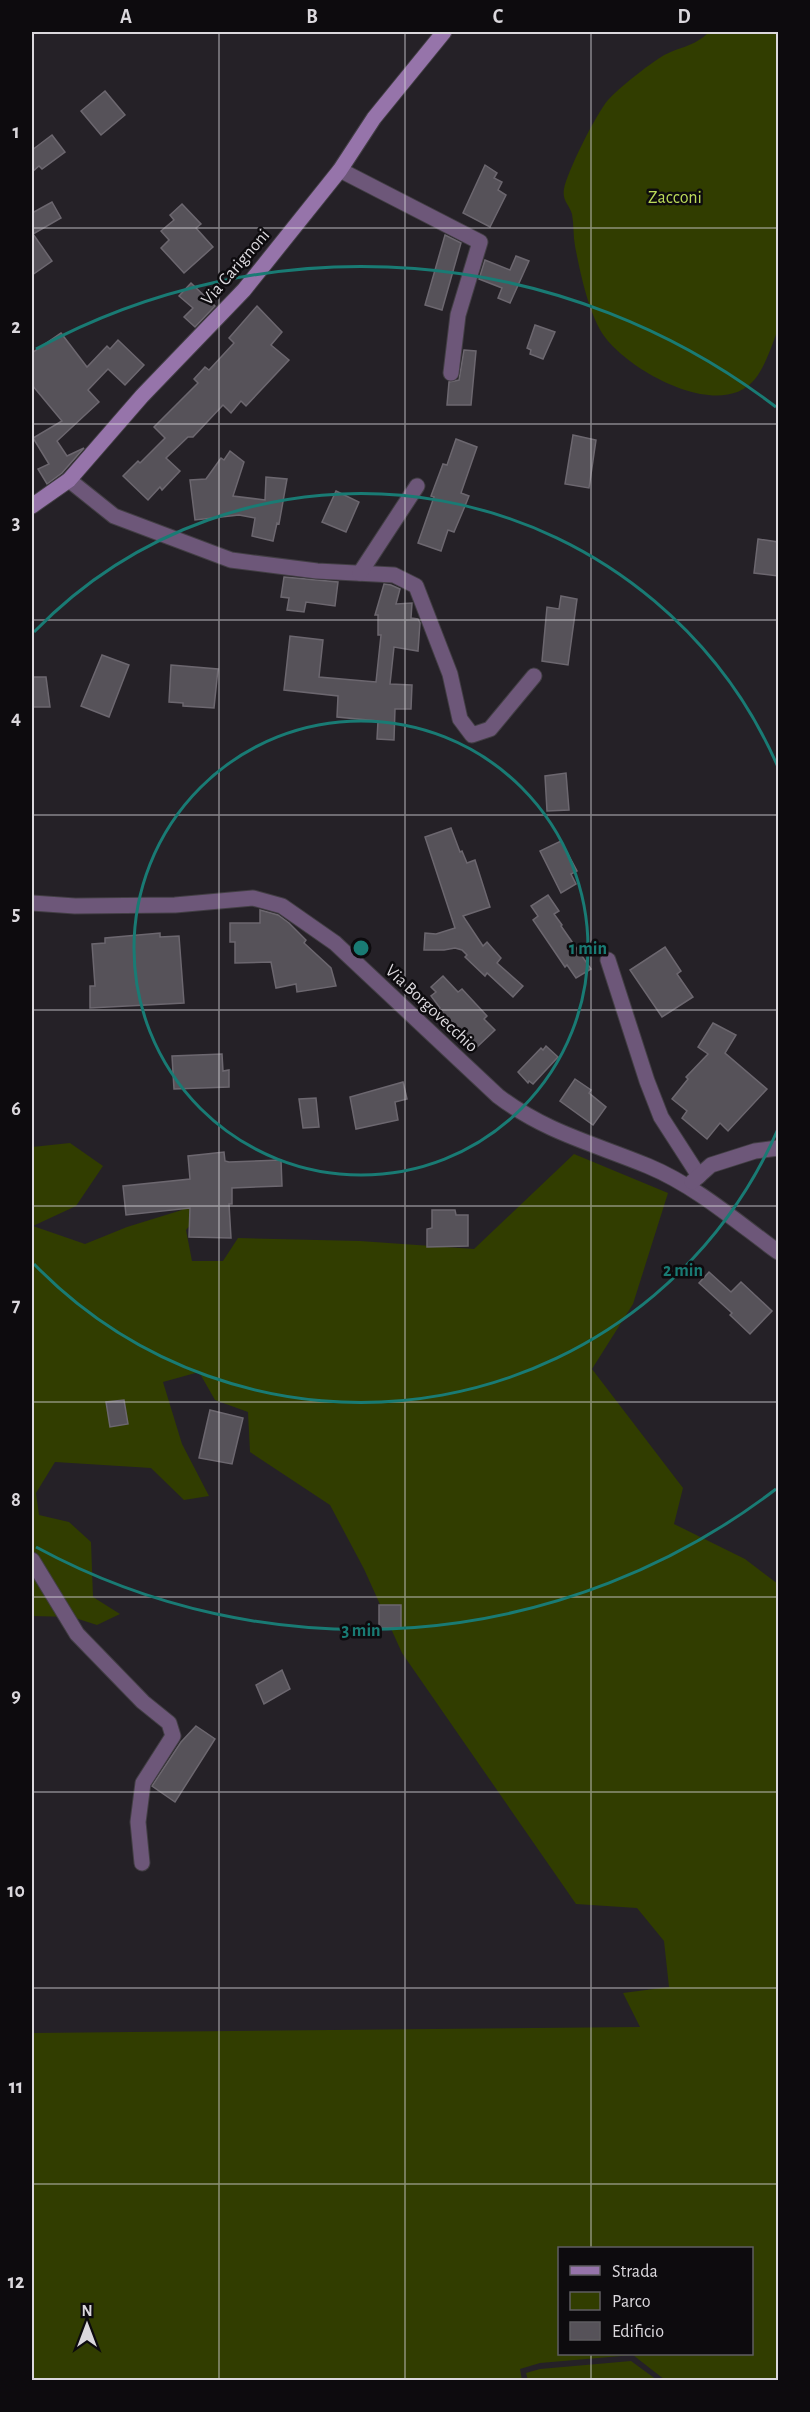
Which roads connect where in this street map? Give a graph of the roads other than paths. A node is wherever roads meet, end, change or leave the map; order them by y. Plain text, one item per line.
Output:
1 (444, 32) edge
2 (340, 170) junction
3 (451, 374) dead end
4 (69, 480) junction
5 (417, 486) dead end
6 (32, 506) edge
7 (360, 573) junction
8 (534, 676) dead end
9 (32, 903) edge
10 (608, 960) dead end
11 (778, 1148) edge
12 (693, 1181) junction
13 (778, 1252) edge
14 (32, 1560) edge
15 (142, 1863) dead end

1 - 2 street, Via Carignoni
2 - 3 street
2 - 4 street, Via Carignoni
4 - 6 street, Via Carignoni
4 - 7 street
5 - 7 street
7 - 8 street
9 - 12 street, Via Borgovecchio
10 - 12 street
11 - 12 street
12 - 13 street, Via Borgovecchio
14 - 15 street

